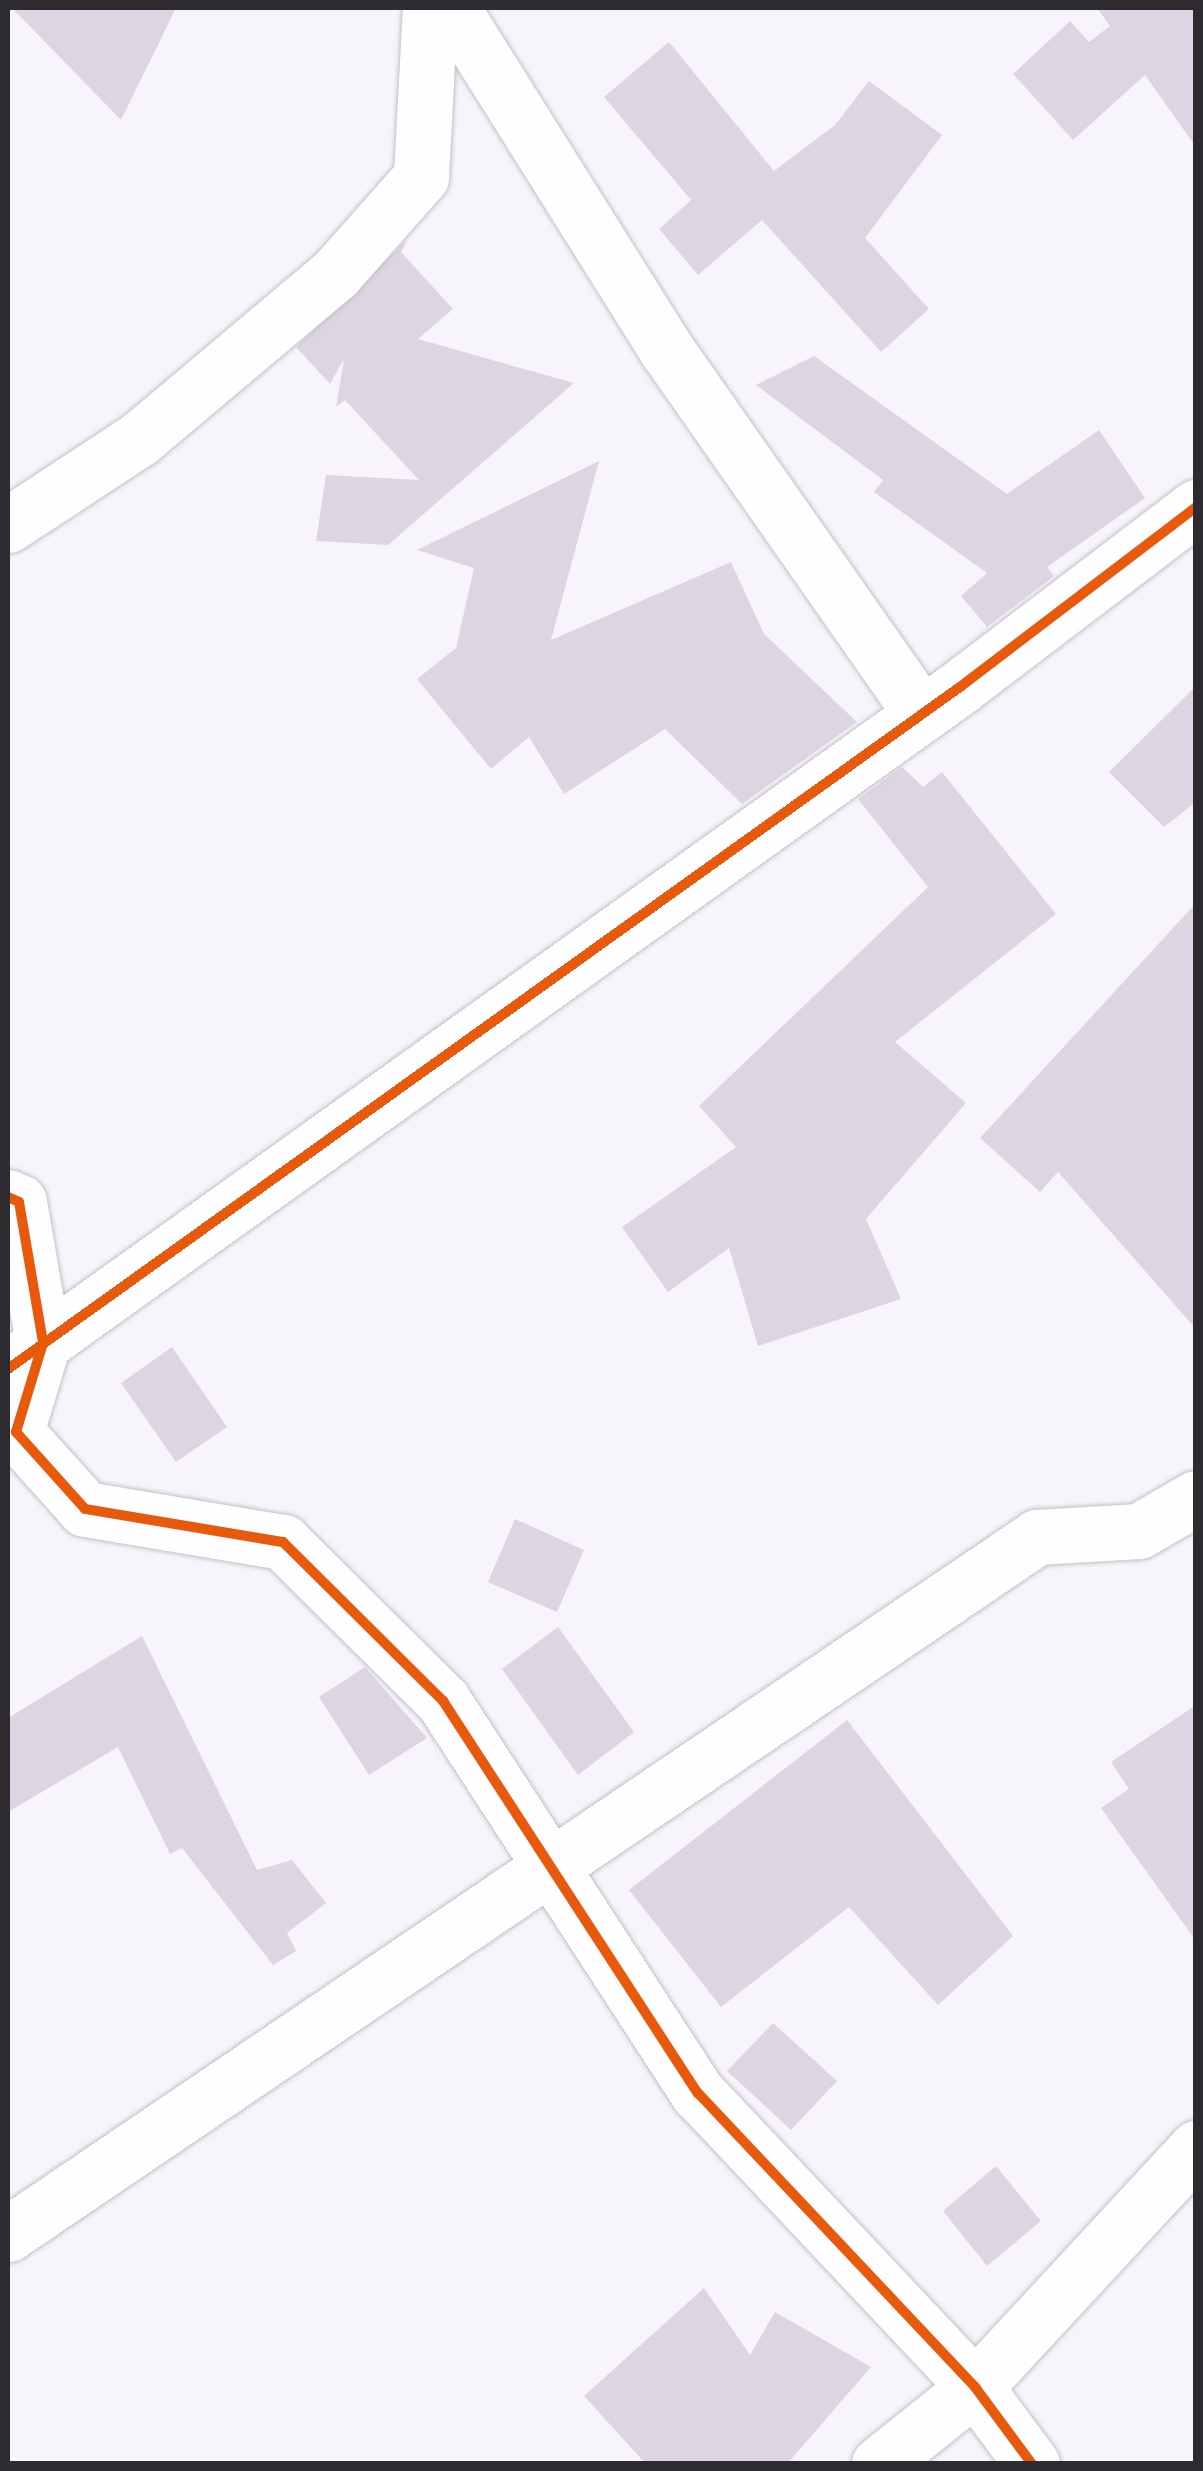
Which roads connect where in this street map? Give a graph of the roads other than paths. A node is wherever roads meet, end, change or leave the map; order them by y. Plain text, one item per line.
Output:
1 (430, 8) edge
2 (452, 8) edge
3 (1196, 507) edge
4 (8, 526) edge
5 (922, 714) junction
6 (8, 1197) edge
7 (25, 1356) edge
8 (1196, 1498) edge
9 (551, 1868) junction
10 (1196, 2148) edge
11 (8, 2234) edge
12 (975, 2388) junction
13 (879, 2464) edge
14 (1032, 2464) edge

1 - 4 street
2 - 5 street
3 - 5 street
5 - 7 street
6 - 7 street
7 - 9 street
8 - 9 street
9 - 11 street
9 - 12 street
10 - 12 street
12 - 13 street
12 - 14 street

